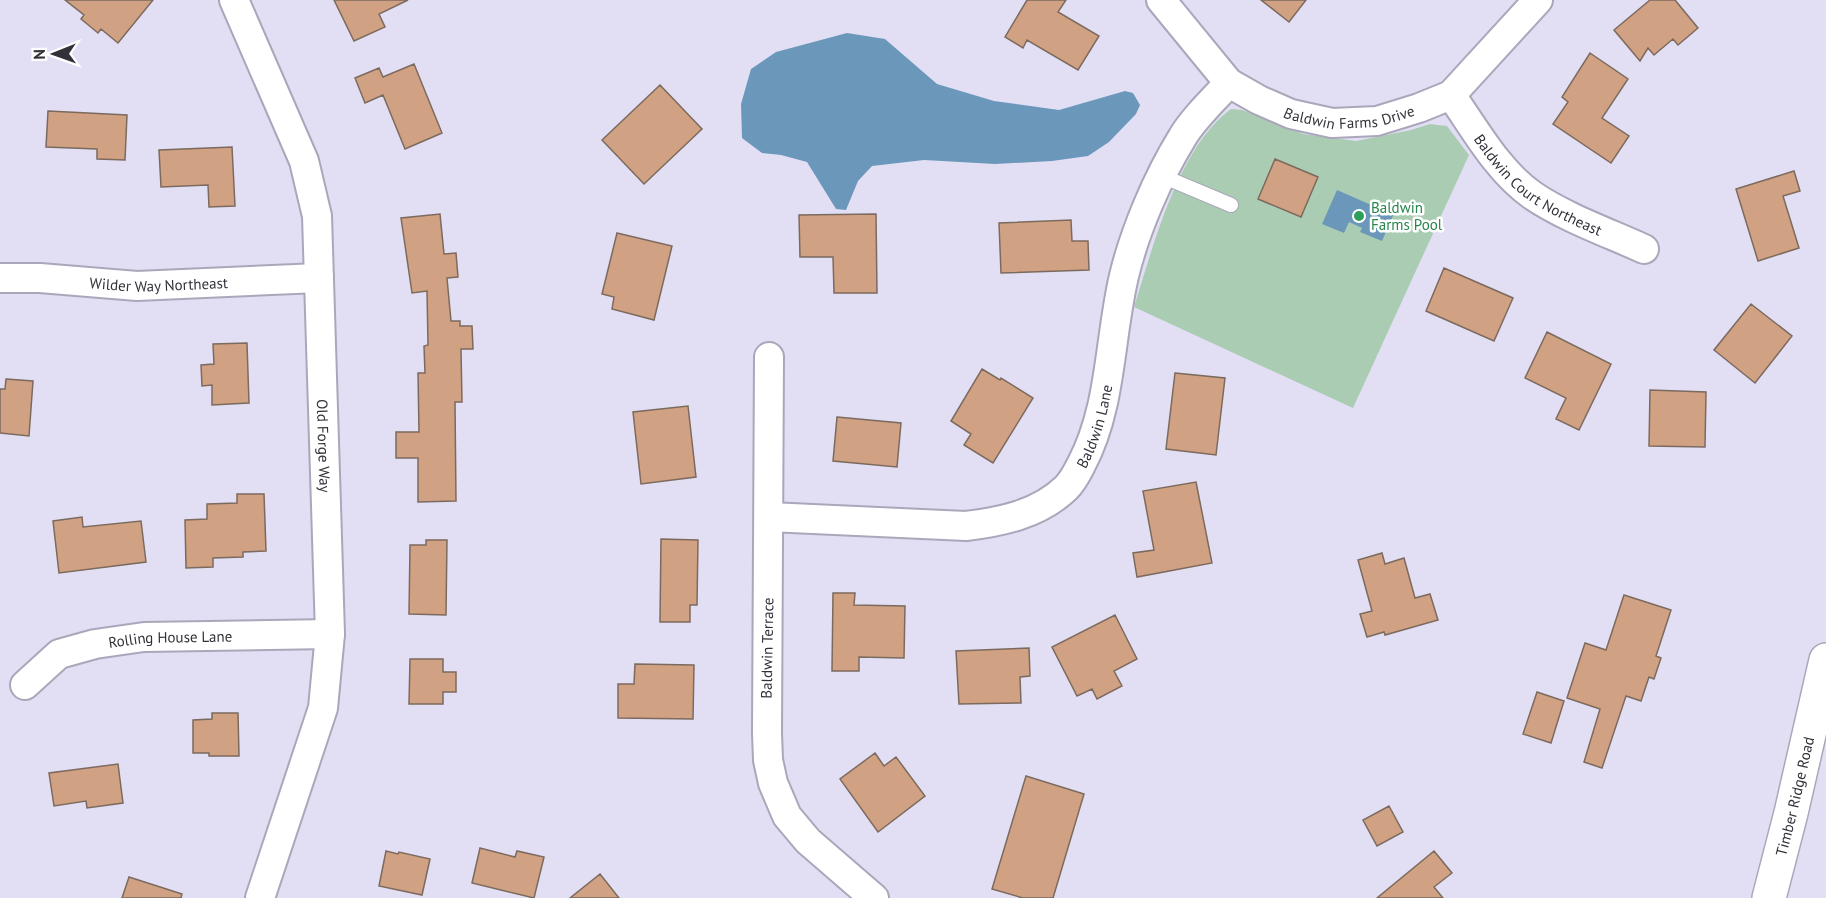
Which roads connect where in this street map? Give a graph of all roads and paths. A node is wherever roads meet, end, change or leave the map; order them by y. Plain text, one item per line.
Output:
1 (234, 0) edge
2 (1161, 0) edge
3 (1538, 0) edge
4 (1229, 83) junction
5 (1450, 95) junction
6 (1162, 176) junction
7 (1231, 205) dead end
8 (1644, 249) dead end
9 (0, 278) edge
10 (319, 278) junction
11 (768, 357) dead end
12 (769, 517) junction
13 (330, 634) junction
14 (1826, 660) edge
15 (25, 685) dead end
16 (260, 898) edge
17 (874, 898) edge
18 (1769, 898) edge

1 - 10 street, Old Forge Way
2 - 4 street, Baldwin Farms Drive
3 - 5 street, Baldwin Farms Drive
4 - 5 street, Baldwin Farms Drive
4 - 6 street, Baldwin Lane
5 - 8 street, Baldwin Court Northeast
6 - 7 lane
6 - 12 street, Baldwin Lane
9 - 10 street, Wilder Way Northeast
10 - 13 street, Old Forge Way
11 - 12 street, Baldwin Terrace
12 - 17 street, Baldwin Terrace
13 - 15 street, Rolling House Lane
13 - 16 street, Old Forge Way
14 - 18 street, Timber Ridge Road

